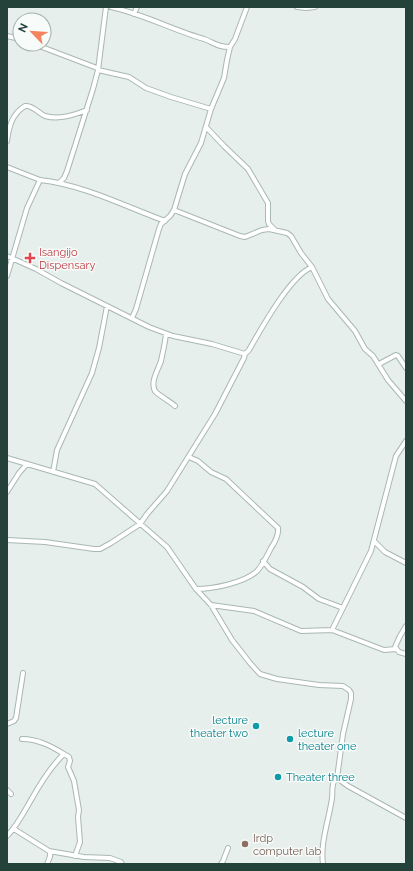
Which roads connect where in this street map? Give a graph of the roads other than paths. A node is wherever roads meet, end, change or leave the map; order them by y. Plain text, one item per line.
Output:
1 (106, 7) edge
2 (111, 7) edge
3 (137, 7) edge
4 (247, 7) edge
5 (297, 7) edge
6 (315, 7) edge
7 (134, 14) junction
8 (230, 47) junction
9 (52, 51) edge
10 (97, 69) junction
11 (211, 109) junction
12 (87, 110) junction
13 (206, 127) junction
14 (7, 141) edge
15 (7, 168) edge
16 (64, 178) junction
17 (40, 180) junction
18 (60, 182) junction
19 (65, 184) junction
20 (174, 210) junction
21 (165, 221) junction
22 (276, 230) junction
23 (7, 256) edge
24 (12, 258) junction
25 (312, 267) junction
26 (7, 276) edge
27 (107, 306) junction
28 (132, 318) junction
29 (166, 334) junction
30 (245, 354) junction
31 (379, 364) junction
32 (406, 368) edge
33 (406, 401) edge
34 (175, 406) dead end
35 (406, 441) edge
36 (189, 457) junction
37 (7, 458) edge
38 (27, 464) junction
39 (53, 472) junction
40 (7, 492) edge
41 (140, 524) junction
42 (7, 540) edge
43 (374, 541) junction
44 (263, 561) junction
45 (406, 563) edge
46 (196, 589) junction
47 (211, 605) junction
48 (343, 608) junction
49 (406, 626) edge
50 (332, 630) junction
51 (396, 649) junction
52 (406, 654) edge
53 (23, 673) dead end
54 (7, 724) edge
55 (22, 739) dead end
56 (64, 754) junction
57 (338, 779) junction
58 (7, 790) edge
59 (11, 794) dead end
60 (406, 818) edge
61 (14, 829) junction
62 (7, 836) edge
63 (228, 848) dead end
64 (49, 851) junction
65 (75, 856) junction
66 (47, 864) edge
67 (122, 864) edge
68 (221, 864) edge
69 (323, 864) edge

1 - 10 street
2 - 7 street
3 - 7 street
4 - 8 street
5 - 6 street
7 - 8 street
8 - 11 street
9 - 10 street
10 - 11 street
10 - 12 street
11 - 13 street
12 - 14 street
12 - 16 street
13 - 20 street
13 - 22 street
15 - 17 street
16 - 18 street
16 - 19 street
17 - 18 street
17 - 24 street
18 - 19 street
19 - 21 street
20 - 21 street
20 - 22 street
21 - 28 street
22 - 25 street
23 - 24 street
24 - 26 street
24 - 27 street
25 - 30 street
25 - 31 street
27 - 28 street
27 - 39 street
28 - 29 street
29 - 30 street
29 - 34 street
30 - 36 street
31 - 32 street
31 - 33 street
35 - 43 street
36 - 41 street
36 - 44 street
37 - 38 street
38 - 39 street
38 - 40 street
39 - 41 street
41 - 42 street
41 - 46 street
43 - 45 street
43 - 48 street
44 - 46 street
44 - 48 street
46 - 47 street
47 - 50 street
47 - 57 street
48 - 50 street
49 - 51 street
50 - 51 street
51 - 52 street
53 - 54 street
55 - 56 street
56 - 61 street
56 - 65 street
57 - 60 street
57 - 69 street
58 - 59 street
61 - 62 street
61 - 64 street
63 - 68 street
64 - 65 street
64 - 66 street
65 - 67 street

